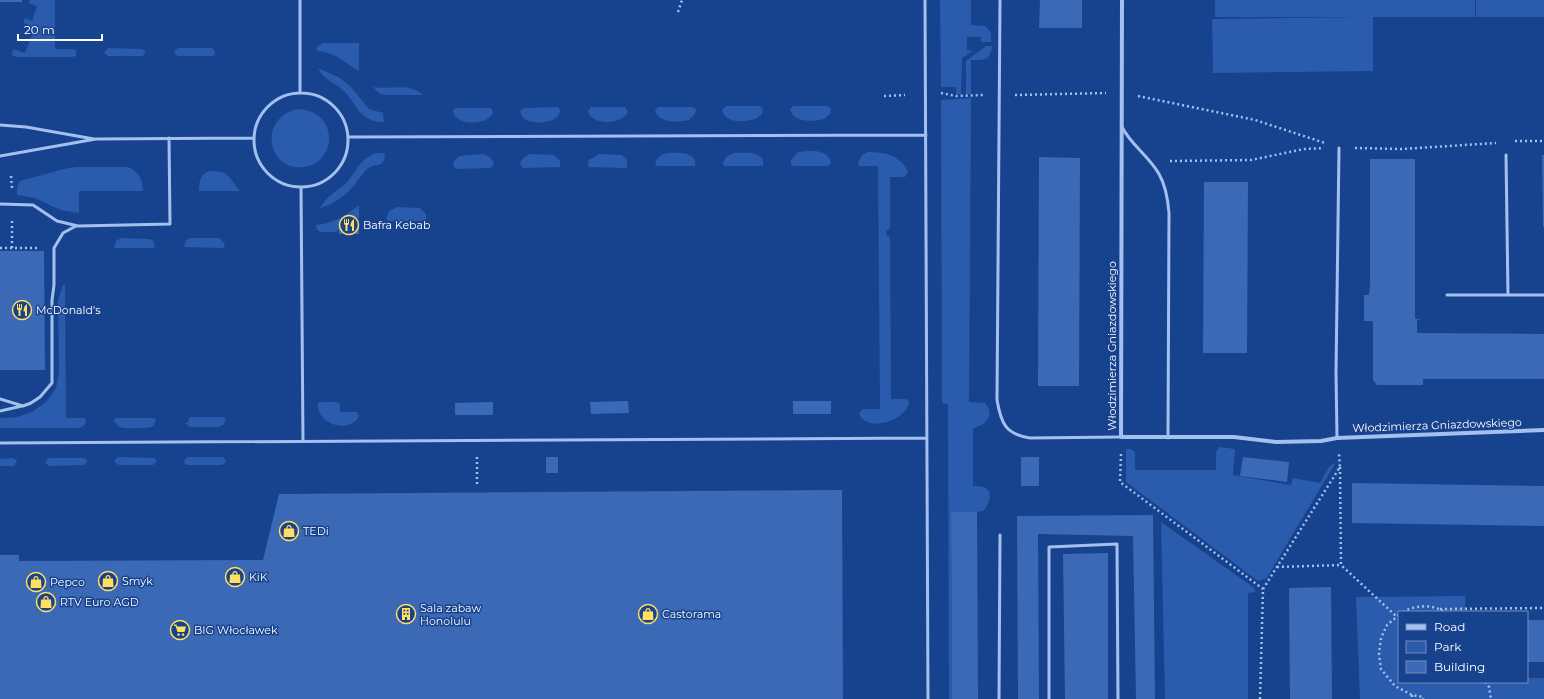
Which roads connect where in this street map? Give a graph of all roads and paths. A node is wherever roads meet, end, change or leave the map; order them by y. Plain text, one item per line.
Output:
1 (300, 0) edge
2 (682, 0) edge
3 (925, 0) edge
4 (1000, 0) edge
5 (1122, 0) edge
6 (678, 12) dead end
7 (300, 92) junction
8 (1122, 93) junction
9 (941, 94) dead end
10 (906, 95) dead end
11 (999, 95) junction
12 (884, 96) dead end
13 (1121, 124) junction
14 (0, 125) edge
15 (926, 135) junction
16 (169, 138) junction
17 (254, 138) junction
18 (348, 138) junction
19 (96, 139) junction
20 (1339, 148) joint
21 (1506, 155) dead end
22 (0, 156) edge
23 (300, 187) junction
24 (0, 204) edge
25 (78, 226) junction
26 (0, 248) edge
27 (54, 248) junction
28 (1447, 295) dead end
29 (1508, 295) junction
30 (1544, 295) edge
31 (0, 399) edge
32 (23, 406) junction
33 (0, 411) edge
34 (1544, 430) edge
35 (1121, 437) junction
36 (927, 438) junction
37 (1168, 438) junction
38 (1337, 438) junction
39 (476, 440) junction
40 (303, 441) junction
41 (0, 442) edge
42 (1340, 467) junction
43 (477, 485) dead end
44 (1000, 535) dead end
45 (1341, 565) junction
46 (1277, 567) junction
47 (1263, 589) junction
48 (1544, 608) edge
49 (1440, 609) junction
50 (1406, 611) edge
51 (1443, 611) edge
52 (1397, 616) edge
53 (1486, 683) edge
54 (1412, 695) junction
55 (928, 699) edge
56 (999, 699) edge
57 (1049, 699) edge
58 (1118, 699) edge
59 (1260, 699) edge
60 (1412, 699) edge
61 (1423, 699) edge
62 (1491, 699) edge

1 - 7 lane
2 - 6 path
3 - 15 lane
4 - 11 lane
5 - 8 street, Włodzimierza Gniazdowskiego
7 - 17 lane
7 - 18 lane
8 - 11 path
8 - 13 street, Włodzimierza Gniazdowskiego
8 - 20 path
9 - 11 path
10 - 12 path
11 - 35 lane
13 - 35 street, Włodzimierza Gniazdowskiego
13 - 37 lane
14 - 19 lane
15 - 18 lane
15 - 36 lane
16 - 17 lane
16 - 19 lane
16 - 25 lane
17 - 23 lane
18 - 23 lane
19 - 22 lane
20 - 38 lane
21 - 29 lane
23 - 40 lane
24 - 25 lane
25 - 27 lane
26 - 27 path
27 - 32 lane
28 - 29 lane
29 - 30 lane
31 - 32 lane
32 - 33 lane
34 - 38 street, Włodzimierza Gniazdowskiego
35 - 37 street, Włodzimierza Gniazdowskiego
35 - 47 path
36 - 39 lane
36 - 55 lane
37 - 38 street, Włodzimierza Gniazdowskiego
38 - 42 path
39 - 40 lane
39 - 43 path
40 - 41 lane
42 - 45 path
42 - 46 path
44 - 56 lane
45 - 46 path
45 - 52 path
46 - 47 path
47 - 59 path
48 - 49 path
49 - 50 path
49 - 51 path
52 - 54 path
53 - 62 path
54 - 60 path
54 - 61 path
57 - 58 lane

